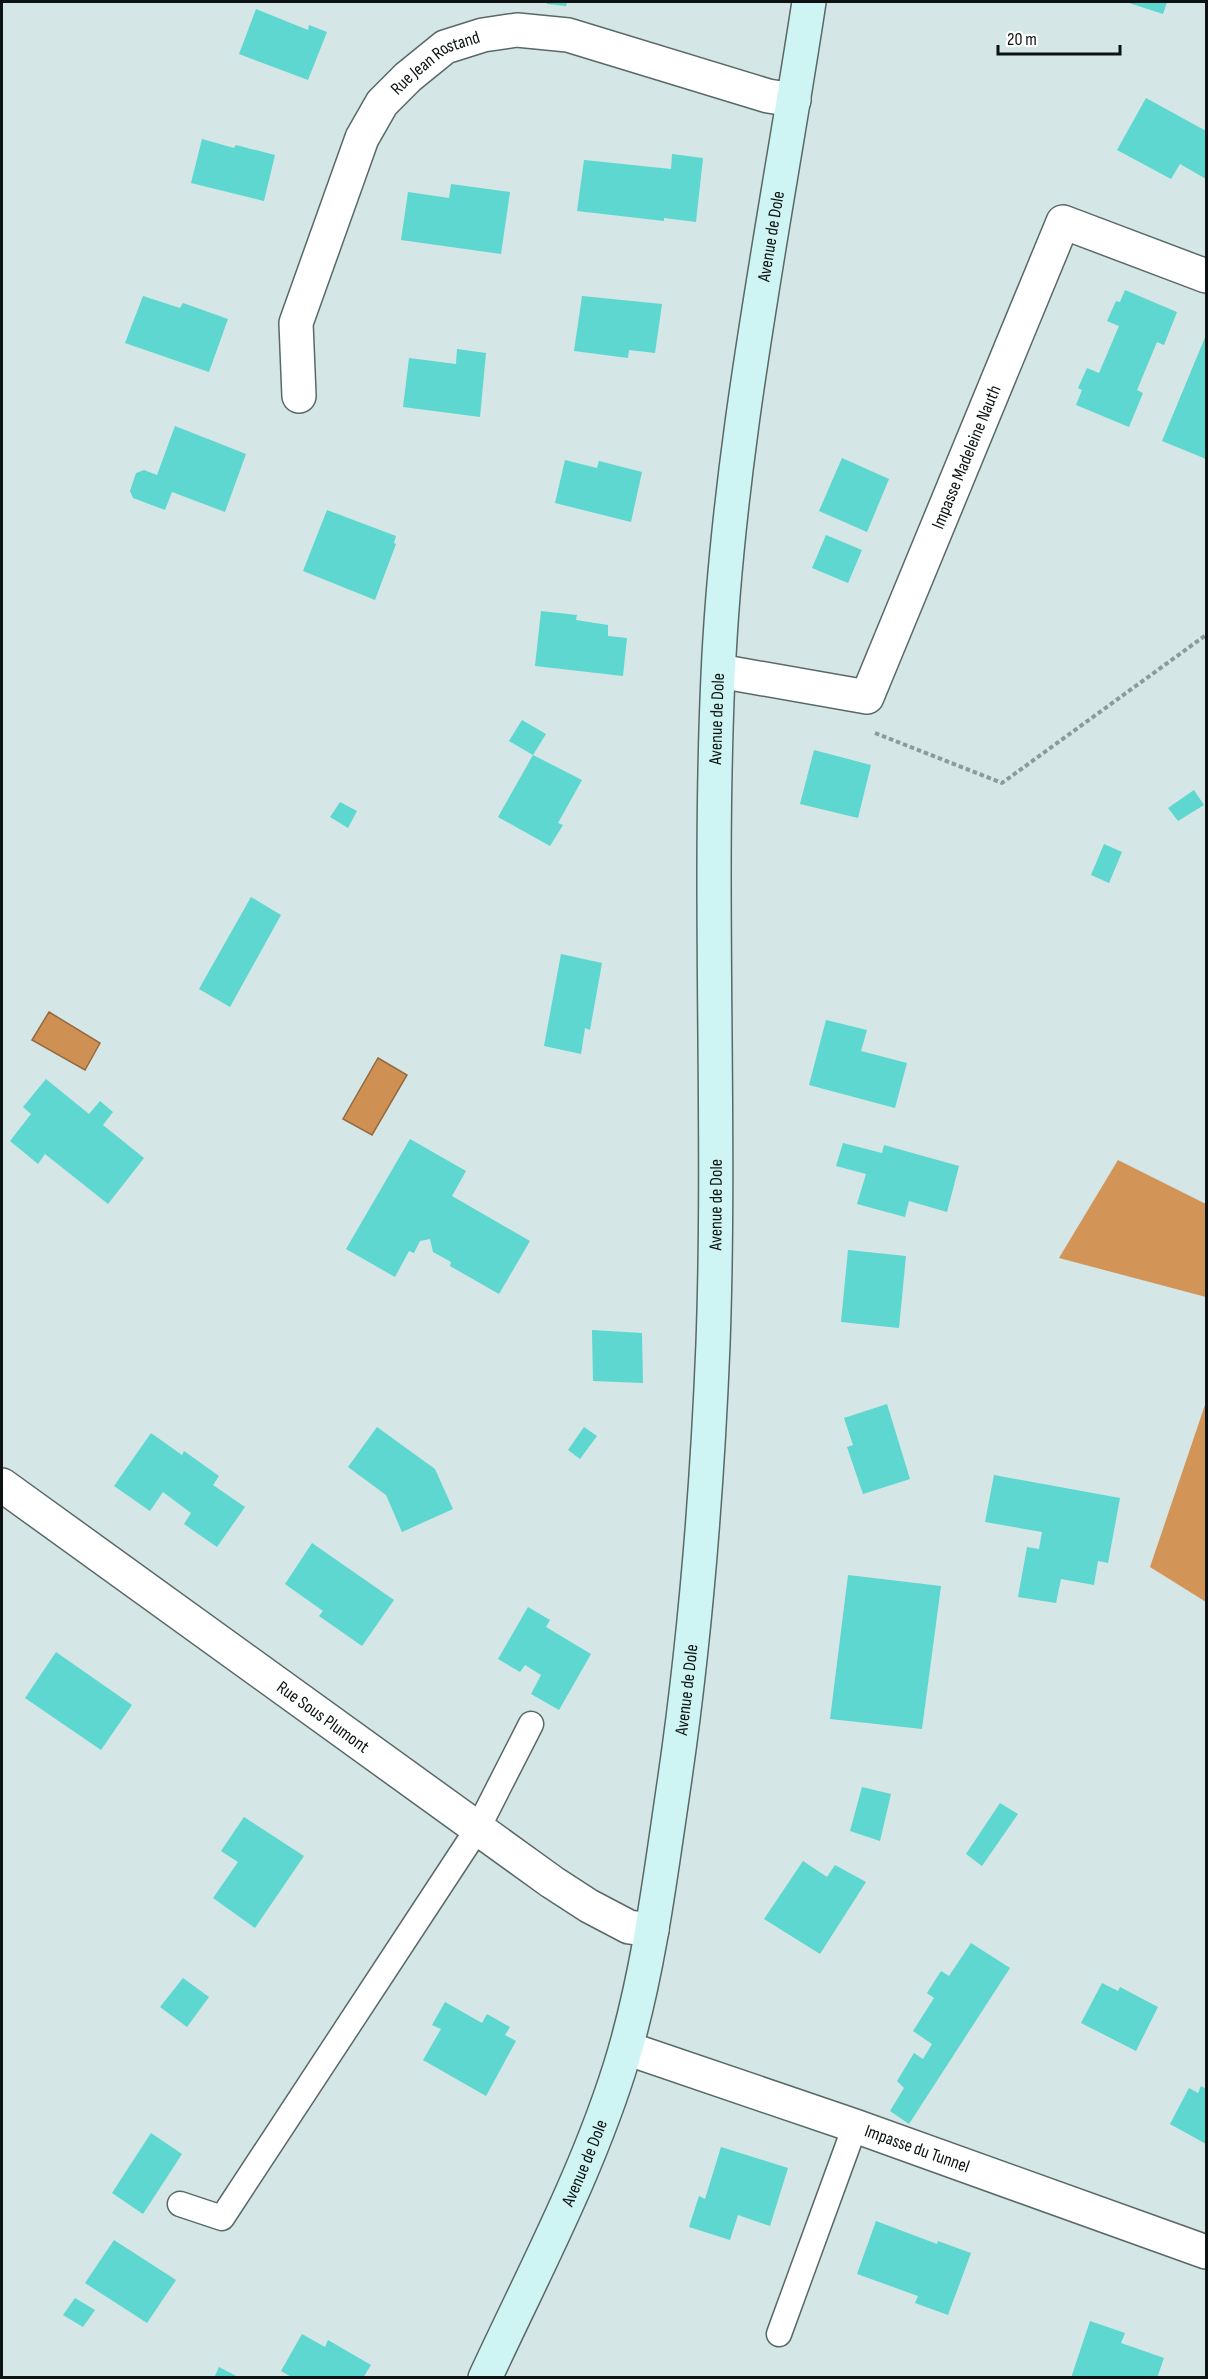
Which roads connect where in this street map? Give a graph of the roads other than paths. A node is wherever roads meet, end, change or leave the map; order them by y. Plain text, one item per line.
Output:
1 (808, 2) edge
2 (794, 100) junction
3 (1206, 276) edge
4 (299, 396) dead end
5 (718, 671) junction
6 (2, 1485) edge
7 (531, 1724) dead end
8 (478, 1828) junction
9 (652, 1930) junction
10 (626, 2048) junction
11 (855, 2126) junction
12 (180, 2204) dead end
13 (1206, 2252) edge
14 (779, 2334) dead end
15 (485, 2378) edge

1 - 2 main road, Avenue de Dole
2 - 4 street, Rue Jean Rostand
2 - 5 main road, Avenue de Dole
3 - 5 street, Impasse Madeleine Nauth
5 - 9 main road, Avenue de Dole
6 - 8 street, Rue Sous Plumont
7 - 8 lane
8 - 9 street, Rue Sous Plumont
8 - 12 lane
9 - 10 main road, Avenue de Dole
10 - 11 street, Impasse du Tunnel
10 - 15 main road, Avenue de Dole
11 - 13 street, Impasse du Tunnel
11 - 14 lane

